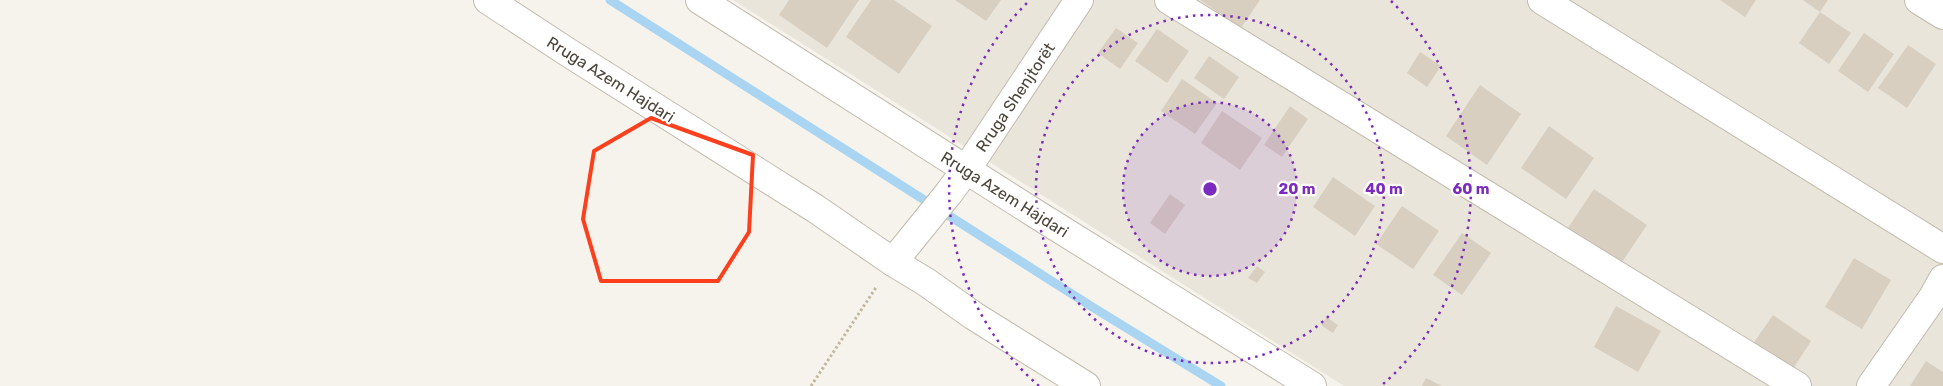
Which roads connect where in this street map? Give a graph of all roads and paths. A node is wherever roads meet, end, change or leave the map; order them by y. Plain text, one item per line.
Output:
1 (488, 0) edge
2 (700, 0) edge
3 (1079, 0) edge
4 (1170, 0) edge
5 (1542, 0) edge
6 (1919, 0) edge
7 (1943, 15) edge
8 (966, 170) junction
9 (1943, 249) edge
10 (893, 262) junction
11 (1940, 293) edge
12 (811, 386) edge
13 (1086, 386) edge
14 (1312, 386) edge
15 (1796, 386) edge
16 (1871, 386) edge

1 - 10 street, Rruga Azem Hajdari
2 - 8 street, Rruga Azem Hajdari
3 - 8 street, Rruga Shenjtorët
4 - 15 street
5 - 9 street
6 - 7 street
8 - 10 street, Rruga Shenjtorët
8 - 14 street, Rruga Azem Hajdari
10 - 12 path
10 - 13 street, Rruga Azem Hajdari
11 - 16 street

